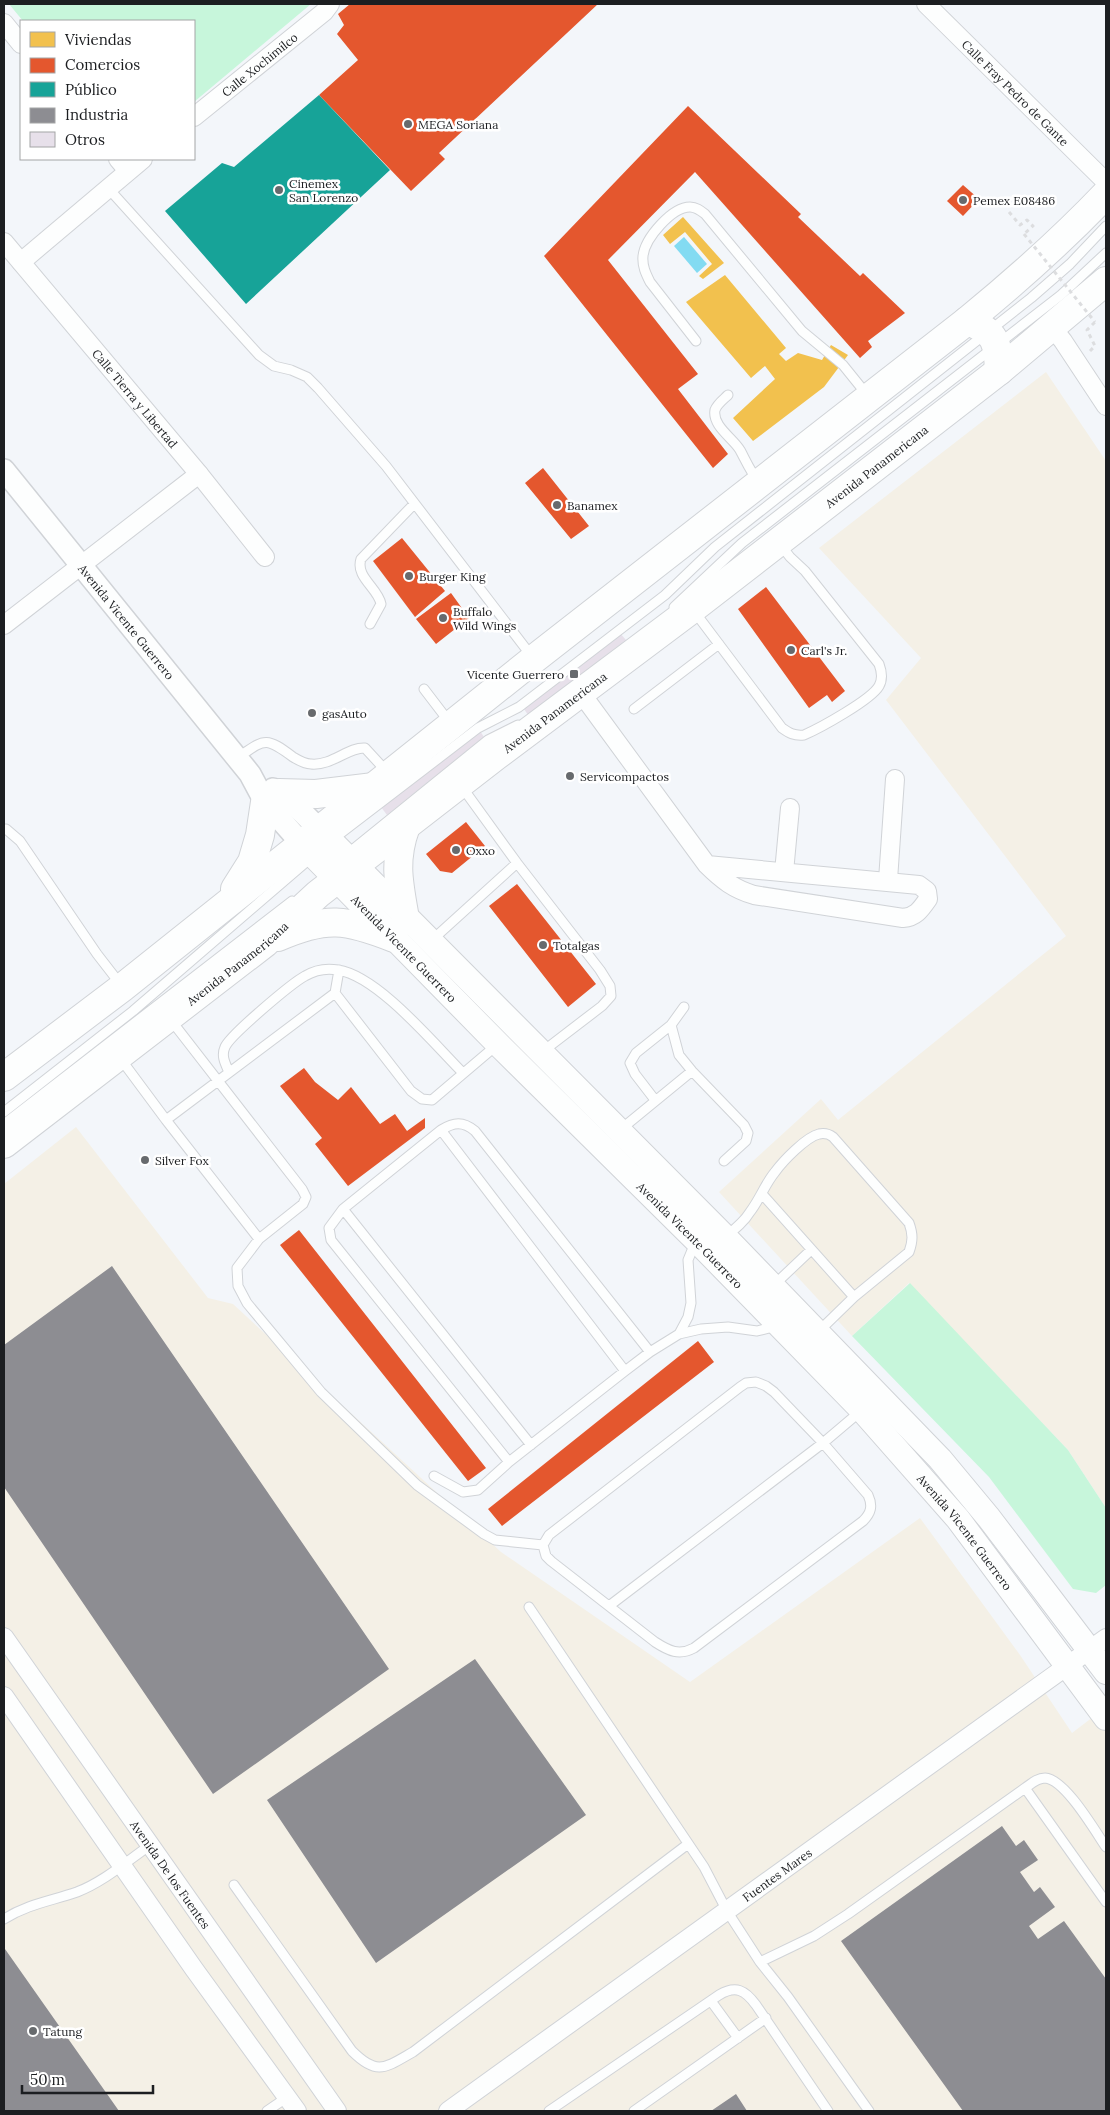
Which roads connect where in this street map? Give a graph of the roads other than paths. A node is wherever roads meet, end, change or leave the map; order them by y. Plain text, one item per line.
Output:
1 (926, 4) edge
2 (327, 8) edge
3 (4, 23) edge
4 (20, 43) edge
5 (195, 116) edge
6 (140, 160) edge
7 (123, 165) edge
8 (1106, 182) edge
9 (108, 188) junction
10 (1106, 194) edge
11 (1106, 226) edge
12 (4, 242) edge
13 (1106, 253) edge
14 (21, 262) junction
15 (1106, 282) edge
16 (1052, 327) junction
17 (984, 332) junction
18 (696, 341) dead end
19 (999, 371) junction
20 (728, 394) dead end
21 (870, 398) junction
22 (1106, 406) edge
23 (4, 470) edge
24 (199, 474) junction
25 (760, 483) junction
26 (414, 504) junction
27 (779, 542) junction
28 (265, 557) dead end
29 (80, 564) junction
30 (692, 609) junction
31 (664, 614) dead end
32 (370, 624) dead end
33 (4, 625) edge
34 (719, 644) junction
35 (534, 659) junction
36 (424, 690) dead end
37 (581, 693) junction
38 (634, 709) dead end
39 (526, 721) dead end
40 (452, 725) junction
41 (243, 766) junction
42 (895, 779) dead end
43 (383, 781) junction
44 (460, 784) junction
45 (272, 798) junction
46 (790, 808) dead end
47 (406, 826) junction
48 (4, 829) edge
49 (329, 857) junction
50 (517, 863) junction
51 (707, 865) junction
52 (784, 872) junction
53 (888, 880) junction
54 (303, 892) dead end
55 (226, 904) junction
56 (404, 913) junction
57 (394, 938) junction
58 (431, 941) junction
59 (265, 943) junction
60 (339, 970) junction
61 (123, 987) junction
62 (335, 993) junction
63 (684, 1007) dead end
64 (168, 1017) junction
65 (671, 1025) junction
66 (498, 1044) junction
67 (542, 1052) junction
68 (118, 1056) junction
69 (692, 1071) junction
70 (229, 1072) junction
71 (463, 1073) junction
72 (4, 1078) edge
73 (218, 1080) junction
74 (656, 1100) junction
75 (4, 1112) edge
76 (166, 1120) junction
77 (4, 1124) edge
78 (441, 1130) junction
79 (619, 1130) junction
80 (4, 1144) edge
81 (724, 1161) dead end
82 (762, 1194) junction
83 (343, 1209) junction
84 (725, 1237) junction
85 (259, 1239) junction
86 (696, 1240) junction
87 (811, 1250) junction
88 (773, 1286) junction
89 (854, 1298) junction
90 (780, 1326) junction
91 (818, 1332) junction
92 (679, 1334) junction
93 (650, 1352) junction
94 (625, 1371) junction
95 (862, 1410) junction
96 (823, 1444) junction
97 (531, 1445) junction
98 (509, 1462) junction
99 (434, 1476) dead end
100 (543, 1546) junction
101 (609, 1606) junction
102 (529, 1607) dead end
103 (4, 1637) edge
104 (1098, 1643) edge
105 (1068, 1665) junction
106 (1106, 1672) edge
107 (4, 1696) edge
108 (1106, 1718) edge
109 (1025, 1788) junction
110 (688, 1844) junction
111 (149, 1846) junction
112 (1106, 1847) edge
113 (121, 1865) junction
114 (234, 1885) dead end
115 (1106, 1902) edge
116 (728, 1911) junction
117 (4, 1919) edge
118 (760, 1962) junction
119 (711, 2001) junction
120 (766, 2018) junction
121 (738, 2038) junction
122 (292, 2104) edge
123 (267, 2111) edge
124 (337, 2111) edge
125 (448, 2111) edge
126 (549, 2111) edge
127 (634, 2111) edge
128 (828, 2111) edge
129 (870, 2111) edge

1 - 8 street, Calle Fray Pedro de Gante
2 - 5 street, Calle Xochimilco
3 - 4 street
6 - 7 street
7 - 9 street
9 - 14 street
9 - 26 lane
10 - 17 main road, Avenida Panamericana
11 - 17 lane
12 - 14 street, Calle Tierra y Libertad
13 - 17 lane
14 - 24 street, Calle Tierra y Libertad
15 - 16 main road, Avenida Panamericana
16 - 19 main road, Avenida Panamericana
16 - 22 street
17 - 19 main road
17 - 21 main road, Avenida Panamericana
17 - 31 lane
17 - 49 lane
18 - 21 lane
19 - 27 main road, Avenida Panamericana
20 - 25 lane
21 - 25 main road, Avenida Panamericana
23 - 29 street, Avenida Vicente Guerrero
24 - 28 street, Calle Tierra y Libertad
24 - 29 street
25 - 35 main road, Avenida Panamericana
26 - 32 lane
26 - 35 lane
27 - 30 main road, Avenida Panamericana
27 - 34 lane
29 - 33 street
29 - 41 street, Avenida Vicente Guerrero
30 - 34 lane
30 - 37 main road, Avenida Panamericana
34 - 38 lane
35 - 40 main road, Avenida Panamericana
36 - 40 lane
37 - 44 main road, Avenida Panamericana
37 - 51 street
39 - 49 lane
40 - 43 main road, Avenida Panamericana
41 - 43 lane
41 - 45 street, Avenida Vicente Guerrero
42 - 53 street
43 - 45 main road
43 - 49 main road, Avenida Panamericana
44 - 47 main road, Avenida Panamericana
44 - 50 lane
45 - 49 street, Avenida Vicente Guerrero
45 - 55 main road
46 - 52 street
47 - 49 main road, Avenida Panamericana
47 - 56 main road
48 - 61 lane
49 - 55 main road, Avenida Panamericana
49 - 56 main road, Avenida Vicente Guerrero
49 - 57 main road, Avenida Vicente Guerrero
49 - 59 main road, Avenida Panamericana
49 - 75 lane
50 - 58 lane
50 - 67 lane
51 - 52 street
51 - 53 street
52 - 53 street
54 - 77 lane
55 - 61 main road, Avenida Panamericana
56 - 58 main road, Avenida Vicente Guerrero
57 - 59 main road
57 - 66 main road, Avenida Vicente Guerrero
58 - 67 main road, Avenida Vicente Guerrero
59 - 64 main road, Avenida Panamericana
60 - 62 lane
60 - 70 lane
60 - 71 lane
61 - 72 main road, Avenida Panamericana
62 - 70 lane
62 - 71 lane
63 - 65 lane
64 - 68 main road, Avenida Panamericana
64 - 73 lane
65 - 69 lane
65 - 74 lane
66 - 71 lane
66 - 86 main road, Avenida Vicente Guerrero
67 - 79 main road, Avenida Vicente Guerrero
68 - 76 lane
68 - 80 main road, Avenida Panamericana
69 - 74 lane
69 - 81 lane
70 - 73 lane
73 - 76 lane
73 - 85 lane
74 - 79 lane
76 - 85 lane
78 - 83 lane
78 - 93 lane
78 - 94 lane
79 - 84 main road, Avenida Vicente Guerrero
82 - 84 lane
82 - 87 lane
82 - 89 lane
83 - 97 lane
83 - 98 lane
84 - 88 main road, Avenida Vicente Guerrero
85 - 100 lane
86 - 90 main road, Avenida Vicente Guerrero
86 - 92 lane
87 - 88 lane
87 - 89 lane
88 - 91 main road, Avenida Vicente Guerrero
89 - 91 lane
90 - 92 lane
90 - 95 main road, Avenida Vicente Guerrero
91 - 104 main road, Avenida Vicente Guerrero
92 - 93 lane
93 - 94 lane
94 - 97 lane
95 - 96 lane
95 - 105 main road, Avenida Vicente Guerrero
96 - 100 lane
96 - 101 lane
96 - 101 lane
97 - 98 lane
98 - 99 lane
100 - 101 lane
102 - 110 lane
103 - 111 street, Avenida De los Fuentes
104 - 105 street, Fuentes Mares
104 - 106 main road, Avenida Vicente Guerrero
105 - 108 main road, Avenida Vicente Guerrero
105 - 116 street, Fuentes Mares
107 - 113 street
109 - 112 lane
109 - 115 lane
109 - 118 lane
110 - 114 lane
110 - 116 lane
111 - 113 lane
111 - 124 street, Avenida De los Fuentes
113 - 117 lane
113 - 122 street
116 - 118 lane
116 - 125 street, Fuentes Mares
118 - 129 lane
119 - 120 lane
119 - 121 lane
119 - 126 lane
120 - 121 lane
120 - 128 lane
121 - 127 lane
122 - 123 lane

